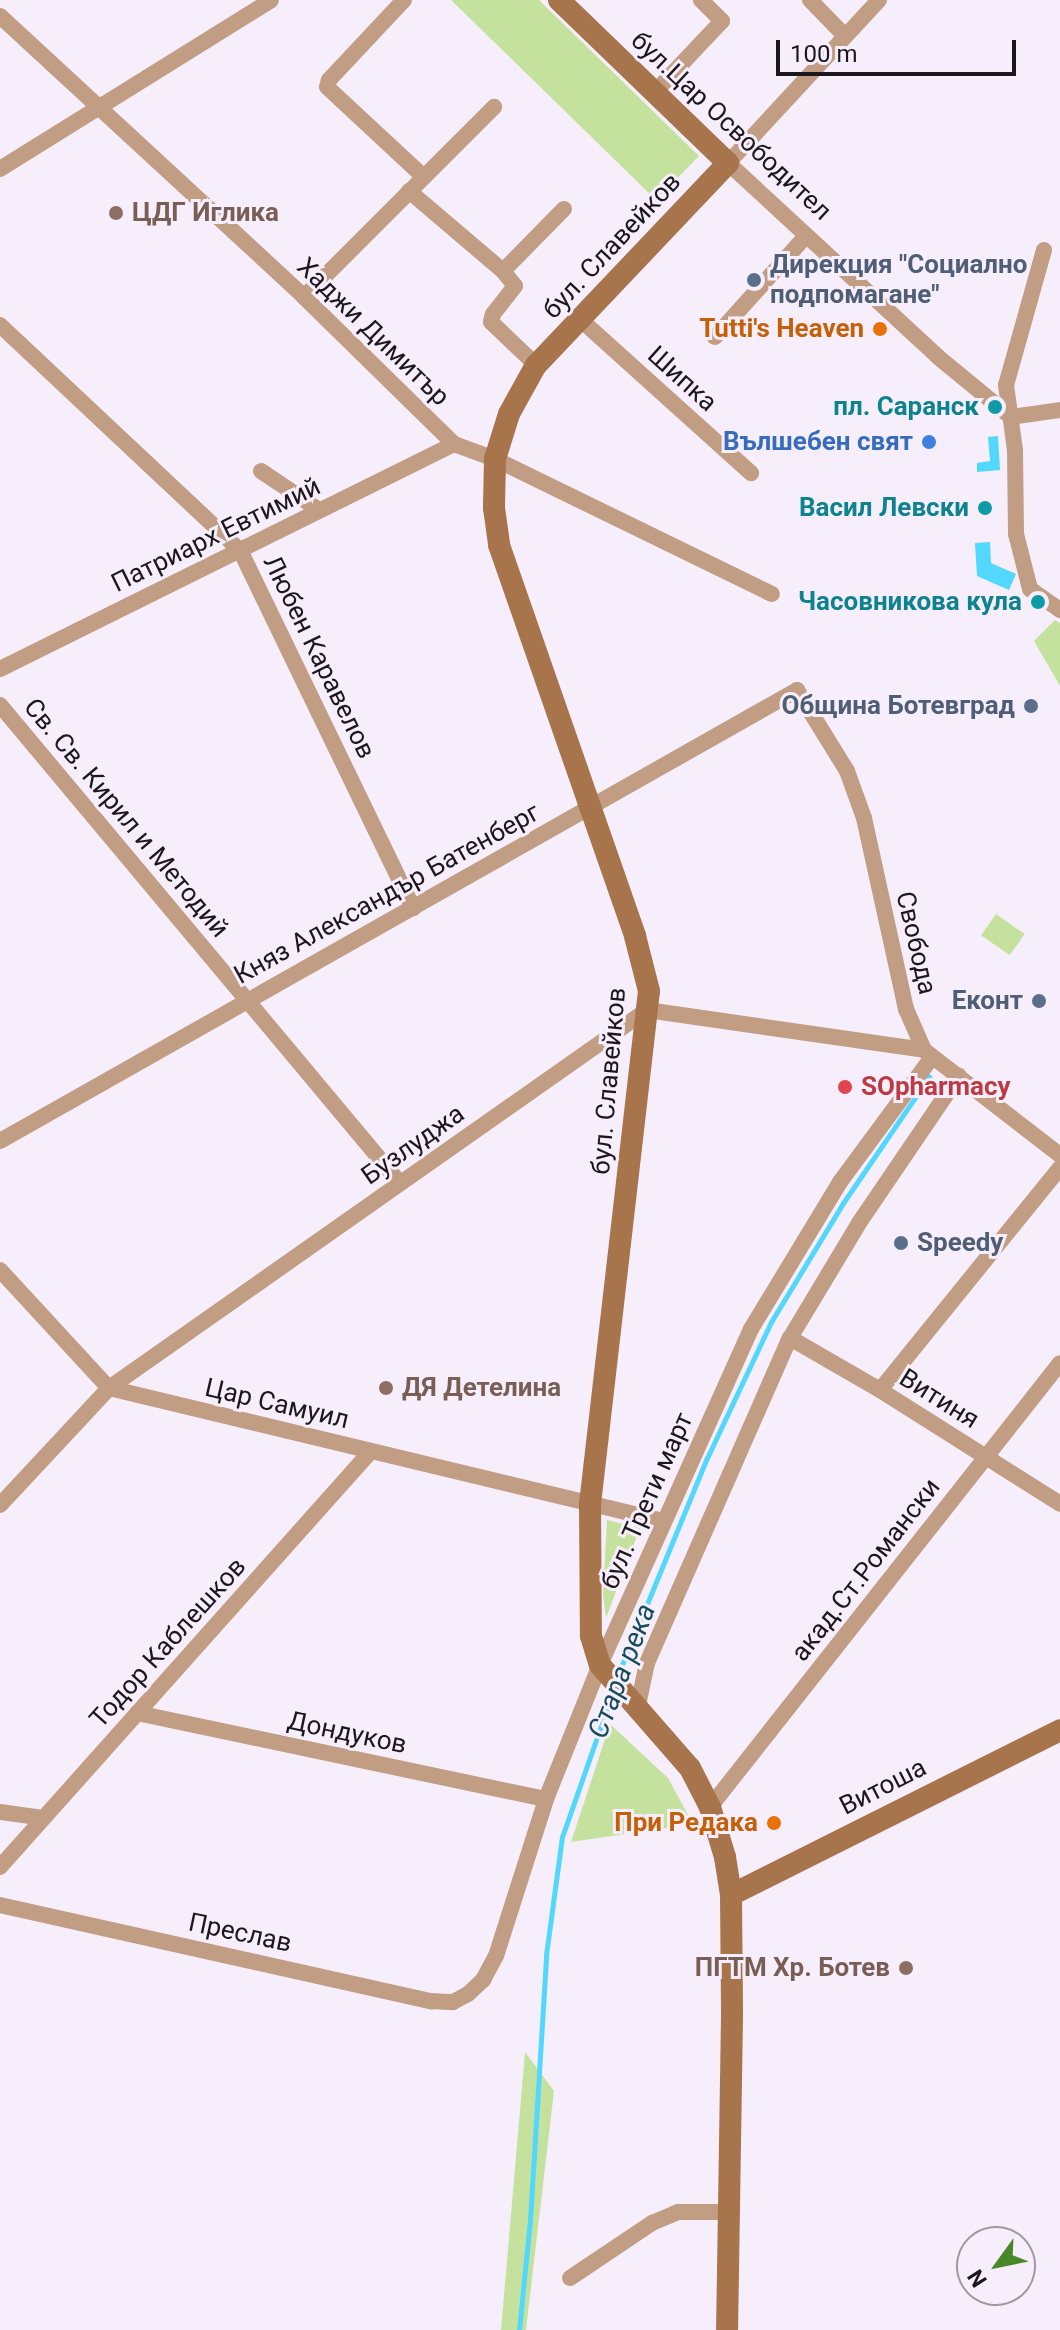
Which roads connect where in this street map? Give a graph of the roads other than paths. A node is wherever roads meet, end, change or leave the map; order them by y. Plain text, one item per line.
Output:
1 (271, 0) edge
2 (404, 0) edge
3 (559, 0) edge
4 (701, 0) edge
5 (810, 0) edge
6 (879, 0) edge
7 (0, 16) edge
8 (845, 36) junction
9 (654, 93) junction
10 (101, 106) junction
11 (494, 107) dead end
12 (728, 163) junction
13 (0, 169) edge
14 (424, 177) junction
15 (409, 191) junction
16 (564, 209) dead end
17 (806, 236) junction
18 (1044, 250) dead end
19 (503, 271) junction
20 (304, 297) junction
21 (581, 320) junction
22 (0, 325) edge
23 (715, 337) dead end
24 (536, 365) junction
25 (1060, 410) edge
26 (1011, 417) junction
27 (454, 444) junction
28 (495, 459) junction
29 (261, 471) dead end
30 (751, 473) dead end
31 (319, 510) junction
32 (240, 550) junction
33 (772, 594) dead end
34 (1060, 610) edge
35 (0, 669) edge
36 (797, 690) joint
37 (0, 705) edge
38 (591, 809) junction
39 (413, 908) junction
40 (246, 999) junction
41 (647, 1010) junction
42 (928, 1053) junction
43 (959, 1076) junction
44 (0, 1141) edge
45 (1060, 1155) edge
46 (1060, 1168) edge
47 (400, 1183) junction
48 (0, 1270) edge
49 (790, 1338) junction
50 (1060, 1363) edge
51 (109, 1388) junction
52 (880, 1390) junction
53 (371, 1451) junction
54 (986, 1457) junction
55 (590, 1504) junction
56 (1060, 1504) edge
57 (0, 1505) edge
58 (663, 1521) junction
59 (605, 1671) junction
60 (630, 1702) junction
61 (137, 1713) junction
62 (1060, 1730) edge
63 (546, 1799) junction
64 (710, 1807) junction
65 (0, 1812) edge
66 (43, 1818) junction
67 (0, 1867) edge
68 (731, 1895) junction
69 (0, 1905) edge
70 (468, 1994) joint
71 (731, 2212) junction
72 (570, 2278) dead end
73 (727, 2330) edge

1 - 10 street
2 - 14 street
3 - 9 street, бул.Цар Освободител
4 - 9 street
5 - 8 street
6 - 8 street
7 - 10 street, Хаджи Димитър
8 - 12 street
9 - 12 street, бул.Цар Освободител
10 - 13 street
10 - 20 street, Хаджи Димитър
11 - 14 street
12 - 17 street, бул.Цар Освободител
12 - 21 street, бул. Славейков
14 - 15 street
15 - 19 street
15 - 20 street
16 - 19 street
17 - 23 street
17 - 26 street, бул.Цар Освободител
18 - 26 street
19 - 24 street
20 - 27 street, Хаджи Димитър
21 - 24 street, бул. Славейков
21 - 30 street, Шипка
22 - 32 street, Любен Каравелов
24 - 28 street, бул. Славейков
25 - 26 street
26 - 34 street
27 - 28 street, Хаджи Димитър
27 - 31 street, Патриарх Евтимий
28 - 33 street, Хаджи Димитър
28 - 38 street, бул. Славейков
29 - 31 street
31 - 32 street, Патриарх Евтимий
32 - 35 street, Патриарх Евтимий
32 - 39 street, Любен Каравелов
36 - 38 street, Княз Александър Батенберг
36 - 42 street, Свобода
37 - 40 street, Св. Св. Кирил и Методий
38 - 39 street, Княз Александър Батенберг
38 - 41 street, бул. Славейков
39 - 40 street, Княз Александър Батенберг
40 - 44 street, Княз Александър Батенберг
40 - 47 street, Св. Св. Кирил и Методий
41 - 42 street
41 - 47 street, Бузлуджа
41 - 55 street, бул. Славейков
42 - 43 street
42 - 58 street, бул. Трети март
43 - 45 street
43 - 49 street
46 - 52 street
47 - 51 street, Бузлуджа
48 - 51 street
49 - 52 street, Витиня
49 - 60 street
50 - 54 street, акад.Ст.Романски
51 - 53 street, Цар Самуил
51 - 57 street, Бузлуджа
52 - 54 street, Витиня
53 - 55 street, Цар Самуил
53 - 61 street, Тодор Каблешков
54 - 56 street, Витиня
54 - 64 street, акад.Ст.Романски
55 - 58 street, Цар Самуил
55 - 59 street, бул. Славейков
58 - 59 street, бул. Трети март
59 - 60 street
59 - 63 street, бул. Трети март
60 - 64 street
61 - 63 street, Дондуков
61 - 66 street, Тодор Каблешков
62 - 68 street, Витоша
63 - 70 street, бул. Трети март
64 - 68 street
65 - 66 street
66 - 67 street, Тодор Каблешков
68 - 71 street
69 - 70 street, Преслав
71 - 72 street
71 - 73 street

